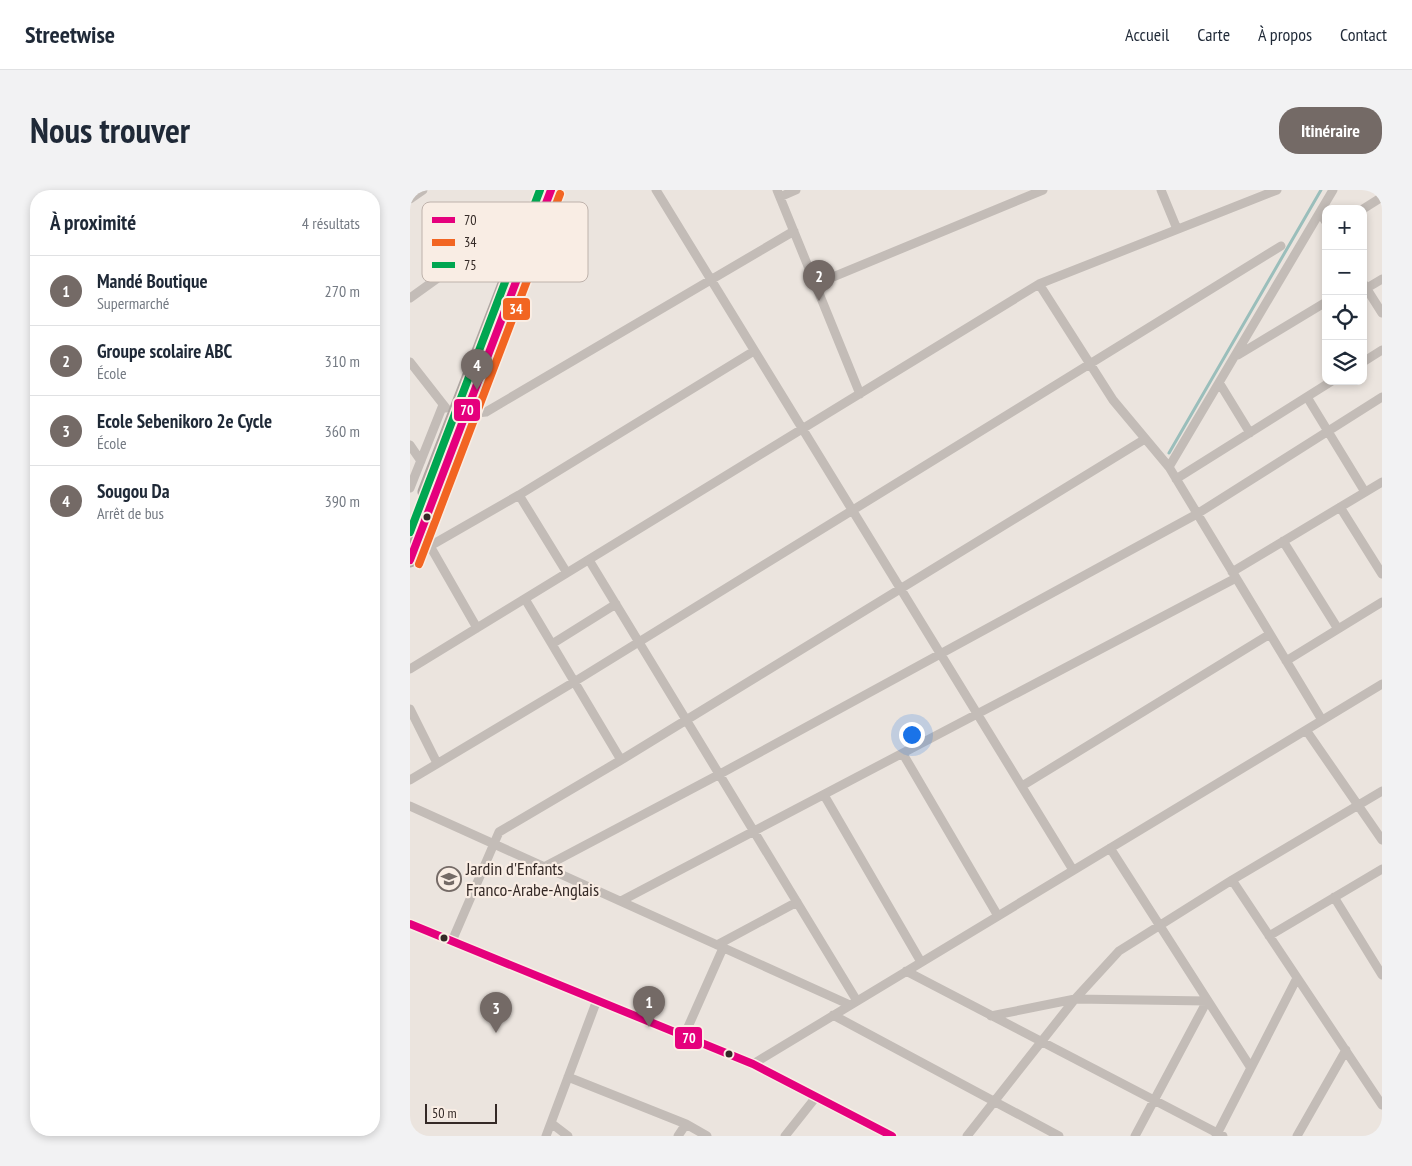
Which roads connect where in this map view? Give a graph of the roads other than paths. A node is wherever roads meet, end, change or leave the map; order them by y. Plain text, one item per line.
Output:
1 (423, 190) edge
2 (540, 190) edge
3 (551, 190) edge
4 (656, 190) edge
5 (796, 190) edge
6 (1042, 190) edge
7 (1161, 190) edge
8 (1277, 190) edge
9 (1333, 190) edge
10 (778, 193) edge
11 (1382, 197) edge
12 (410, 199) edge
13 (536, 202) edge
14 (546, 202) edge
15 (1367, 206) edge
16 (1320, 212) junction
17 (1322, 215) edge
18 (1177, 229) junction
19 (794, 231) junction
20 (1281, 246) dead end
21 (1382, 279) edge
22 (711, 280) junction
23 (433, 282) edge
24 (507, 282) edge
25 (514, 282) edge
26 (816, 284) junction
27 (1039, 284) junction
28 (1367, 285) edge
29 (1367, 289) edge
30 (410, 298) edge
31 (1322, 304) edge
32 (1382, 313) edge
33 (1382, 350) edge
34 (754, 351) junction
35 (1236, 356) junction
36 (1367, 359) edge
37 (410, 362) edge
38 (1090, 365) junction
39 (1220, 384) junction
40 (1326, 385) edge
41 (860, 394) junction
42 (1307, 397) junction
43 (1382, 397) edge
44 (443, 404) junction
45 (460, 416) junction
46 (802, 429) junction
47 (1328, 431) junction
48 (1250, 433) junction
49 (1145, 439) junction
50 (410, 445) edge
51 (421, 461) junction
52 (1168, 467) junction
53 (1176, 479) junction
54 (1382, 482) edge
55 (410, 488) edge
56 (1365, 492) junction
57 (519, 495) junction
58 (1340, 507) junction
59 (853, 511) junction
60 (1197, 514) junction
61 (416, 534) edge
62 (1283, 541) junction
63 (410, 560) edge
64 (589, 560) junction
65 (567, 573) junction
66 (1382, 574) edge
67 (1234, 575) junction
68 (901, 589) junction
69 (525, 599) junction
70 (1382, 602) edge
71 (616, 604) junction
72 (477, 628) junction
73 (1338, 629) junction
74 (1270, 634) junction
75 (639, 642) junction
76 (552, 644) junction
77 (941, 654) junction
78 (1286, 661) junction
79 (410, 669) edge
80 (574, 682) junction
81 (1382, 684) edge
82 (410, 709) edge
83 (978, 714) junction
84 (687, 720) junction
85 (1322, 720) junction
86 (1306, 730) junction
87 (903, 754) junction
88 (621, 760) junction
89 (437, 764) junction
90 (720, 774) junction
91 (410, 780) edge
92 (1022, 786) junction
93 (1382, 791) edge
94 (824, 795) junction
95 (1358, 805) junction
96 (410, 806) edge
97 (755, 831) junction
98 (1382, 840) edge
99 (494, 844) junction
100 (1110, 848) junction
101 (544, 867) junction
102 (1382, 869) edge
103 (1074, 870) junction
104 (1232, 880) junction
105 (1334, 897) junction
106 (621, 901) junction
107 (797, 902) junction
108 (998, 916) junction
109 (410, 924) edge
110 (1159, 926) junction
111 (1269, 936) junction
112 (452, 941) junction
113 (720, 946) junction
114 (921, 962) junction
115 (906, 971) junction
116 (1382, 975) edge
117 (1298, 978) junction
118 (1075, 999) junction
119 (597, 1000) junction
120 (1207, 1001) junction
121 (854, 1003) junction
122 (833, 1015) junction
123 (991, 1016) junction
124 (684, 1036) junction
125 (1042, 1041) junction
126 (1346, 1050) junction
127 (752, 1064) junction
128 (1251, 1068) junction
129 (568, 1077) junction
130 (816, 1097) junction
131 (1154, 1100) junction
132 (995, 1101) junction
133 (1382, 1105) edge
134 (551, 1123) junction
135 (686, 1124) junction
136 (1382, 1131) edge
137 (1219, 1135) edge
138 (546, 1136) edge
139 (568, 1136) edge
140 (678, 1136) edge
141 (707, 1136) edge
142 (785, 1136) edge
143 (892, 1136) edge
144 (968, 1136) edge
145 (1059, 1136) edge
146 (1134, 1136) edge
147 (1297, 1136) edge
148 (1379, 1136) edge

1 - 12 street
2 - 13 highway
3 - 14 highway
4 - 22 street
5 - 10 street
6 - 26 street
7 - 18 street
8 - 18 street
9 - 16 street
10 - 19 street
11 - 15 street
16 - 17 street
16 - 35 street
18 - 27 street
19 - 22 street
19 - 26 street
20 - 38 street
21 - 28 street
22 - 34 street
22 - 45 street
23 - 30 street
24 - 45 highway
25 - 45 highway
26 - 41 street
27 - 38 street
27 - 41 street
29 - 32 street
31 - 35 street
33 - 36 street
34 - 46 street
34 - 57 street
35 - 39 street
37 - 44 street
38 - 49 street
38 - 59 street
39 - 48 street
39 - 52 street
40 - 42 street
41 - 46 street
42 - 47 street
42 - 48 street
43 - 47 street
44 - 45 street
44 - 51 street
45 - 61 highway
46 - 59 street
46 - 64 street
47 - 56 street
47 - 60 street
48 - 53 street
49 - 52 street
49 - 68 street
50 - 51 street
51 - 55 street
52 - 53 street
53 - 60 street
54 - 56 street
56 - 58 street
57 - 61 street
57 - 65 street
58 - 62 street
58 - 66 street
59 - 68 street
59 - 75 street
60 - 67 street
60 - 77 street
61 - 63 highway
61 - 72 street
62 - 67 street
62 - 73 street
64 - 65 street
64 - 71 street
65 - 69 street
67 - 74 street
67 - 83 street
68 - 77 street
68 - 84 street
69 - 72 street
69 - 76 street
70 - 73 street
71 - 75 street
71 - 76 street
72 - 79 street
73 - 78 street
74 - 78 street
74 - 92 street
75 - 80 street
75 - 84 street
76 - 80 street
77 - 83 street
77 - 90 street
78 - 85 street
80 - 88 street
80 - 89 street
81 - 85 street
82 - 89 street
83 - 87 street
83 - 92 street
84 - 88 street
84 - 90 street
85 - 86 street
86 - 95 street
86 - 100 street
87 - 94 street
87 - 108 street
88 - 99 street
89 - 91 street
90 - 97 street
90 - 101 street
92 - 103 street
93 - 95 street
94 - 97 street
94 - 114 street
95 - 98 street
95 - 104 street
96 - 99 street
97 - 106 street
97 - 107 street
99 - 101 street
99 - 112 street
100 - 103 street
100 - 110 street
101 - 106 street
102 - 105 street
103 - 108 street
104 - 110 street
104 - 111 street
105 - 111 street
105 - 116 street
106 - 113 street
107 - 113 street
107 - 121 street
108 - 114 street
109 - 112 street
110 - 118 street
110 - 120 street
111 - 117 street
112 - 119 street
113 - 121 street
113 - 124 street
114 - 115 street
115 - 121 street
115 - 123 street
117 - 126 street
117 - 128 street
118 - 120 street
118 - 123 street
118 - 125 street
119 - 124 street
119 - 129 street
120 - 128 street
120 - 131 street
121 - 122 street
122 - 127 street
122 - 132 street
123 - 125 street
124 - 127 street
125 - 131 street
125 - 132 street
126 - 133 street
126 - 147 street
127 - 130 street
128 - 137 street
129 - 134 street
129 - 135 street
130 - 142 street
130 - 143 street
131 - 137 street
131 - 146 street
132 - 144 street
132 - 145 street
134 - 138 street
134 - 139 street
135 - 140 street
135 - 141 street
136 - 148 street

